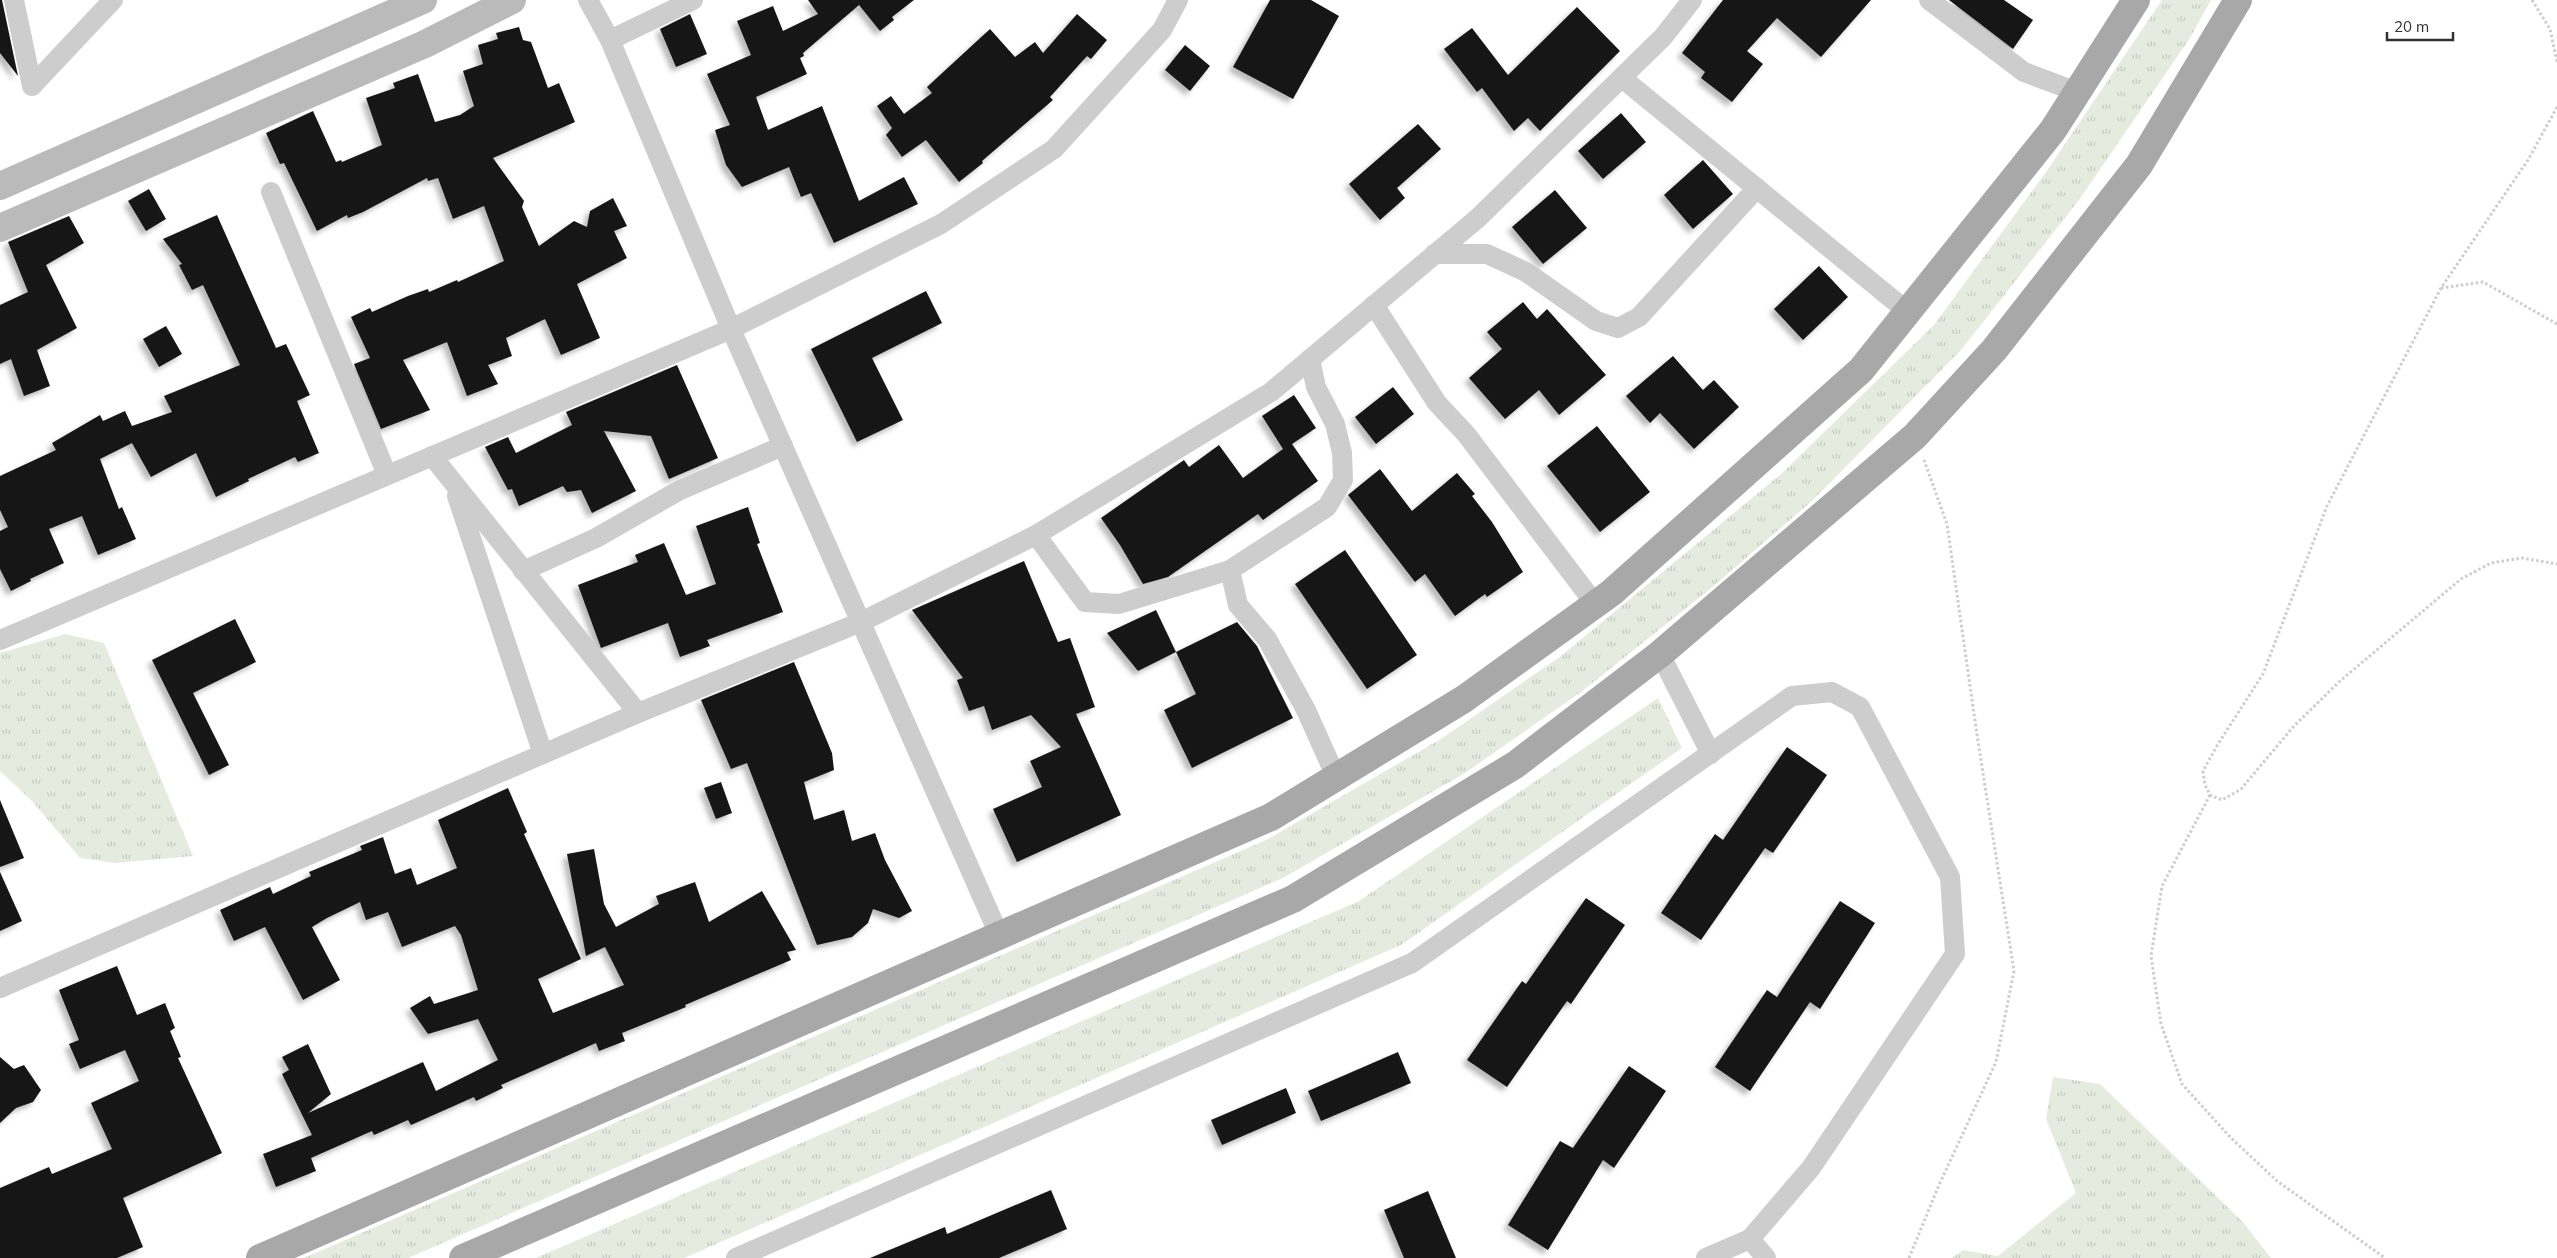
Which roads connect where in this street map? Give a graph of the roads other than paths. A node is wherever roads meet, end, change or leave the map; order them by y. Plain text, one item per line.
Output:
1 (9, 0) edge
2 (14, 0) edge
3 (113, 0) edge
4 (423, 0) edge
5 (512, 0) edge
6 (588, 0) edge
7 (694, 0) edge
8 (1178, 0) edge
9 (1692, 0) edge
10 (1929, 0) edge
11 (2136, 0) edge
12 (2238, 0) edge
13 (0, 3) edge
14 (610, 40) junction
15 (1622, 78) junction
16 (2077, 92) junction
17 (148, 121) junction
18 (165, 156) junction
19 (0, 186) edge
20 (1757, 188) junction
21 (272, 192) dead end
22 (0, 228) edge
23 (1434, 254) junction
24 (1374, 305) junction
25 (1908, 312) junction
26 (731, 329) junction
27 (1310, 359) junction
28 (783, 446) junction
29 (432, 456) junction
30 (387, 475) junction
31 (452, 482) junction
32 (1036, 535) junction
33 (1230, 570) junction
34 (523, 571) junction
35 (1595, 604) junction
36 (860, 622) junction
37 (0, 640) edge
38 (1660, 654) junction
39 (638, 714) junction
40 (543, 754) junction
41 (1711, 754) junction
42 (1336, 777) junction
43 (1000, 936) junction
44 (0, 988) edge
45 (1750, 1239) junction
46 (260, 1258) edge
47 (463, 1258) edge
48 (736, 1258) edge
49 (1706, 1258) edge
50 (1766, 1258) edge

1 - 13 street
2 - 3 street
4 - 17 street
5 - 18 street
6 - 14 street
7 - 14 street
8 - 26 street
9 - 15 street
10 - 16 street
11 - 16 main road
12 - 38 main road
14 - 26 street
15 - 20 street
15 - 23 street
16 - 25 main road
17 - 18 street
17 - 19 street
18 - 22 street
20 - 23 street
20 - 25 street
21 - 30 street
23 - 24 street
24 - 27 street
24 - 35 street
25 - 35 main road
26 - 28 street
26 - 29 street
27 - 32 street
27 - 33 street
28 - 34 street
28 - 36 street
29 - 30 street
29 - 31 street
30 - 37 street
31 - 34 street
31 - 40 street
32 - 33 street
32 - 36 street
33 - 42 street
34 - 39 street
35 - 42 main road
36 - 39 street
36 - 43 street
38 - 41 street
38 - 47 main road
39 - 40 street
40 - 44 street
41 - 45 street
41 - 48 street
42 - 43 main road
43 - 46 main road
45 - 49 street
45 - 50 street

